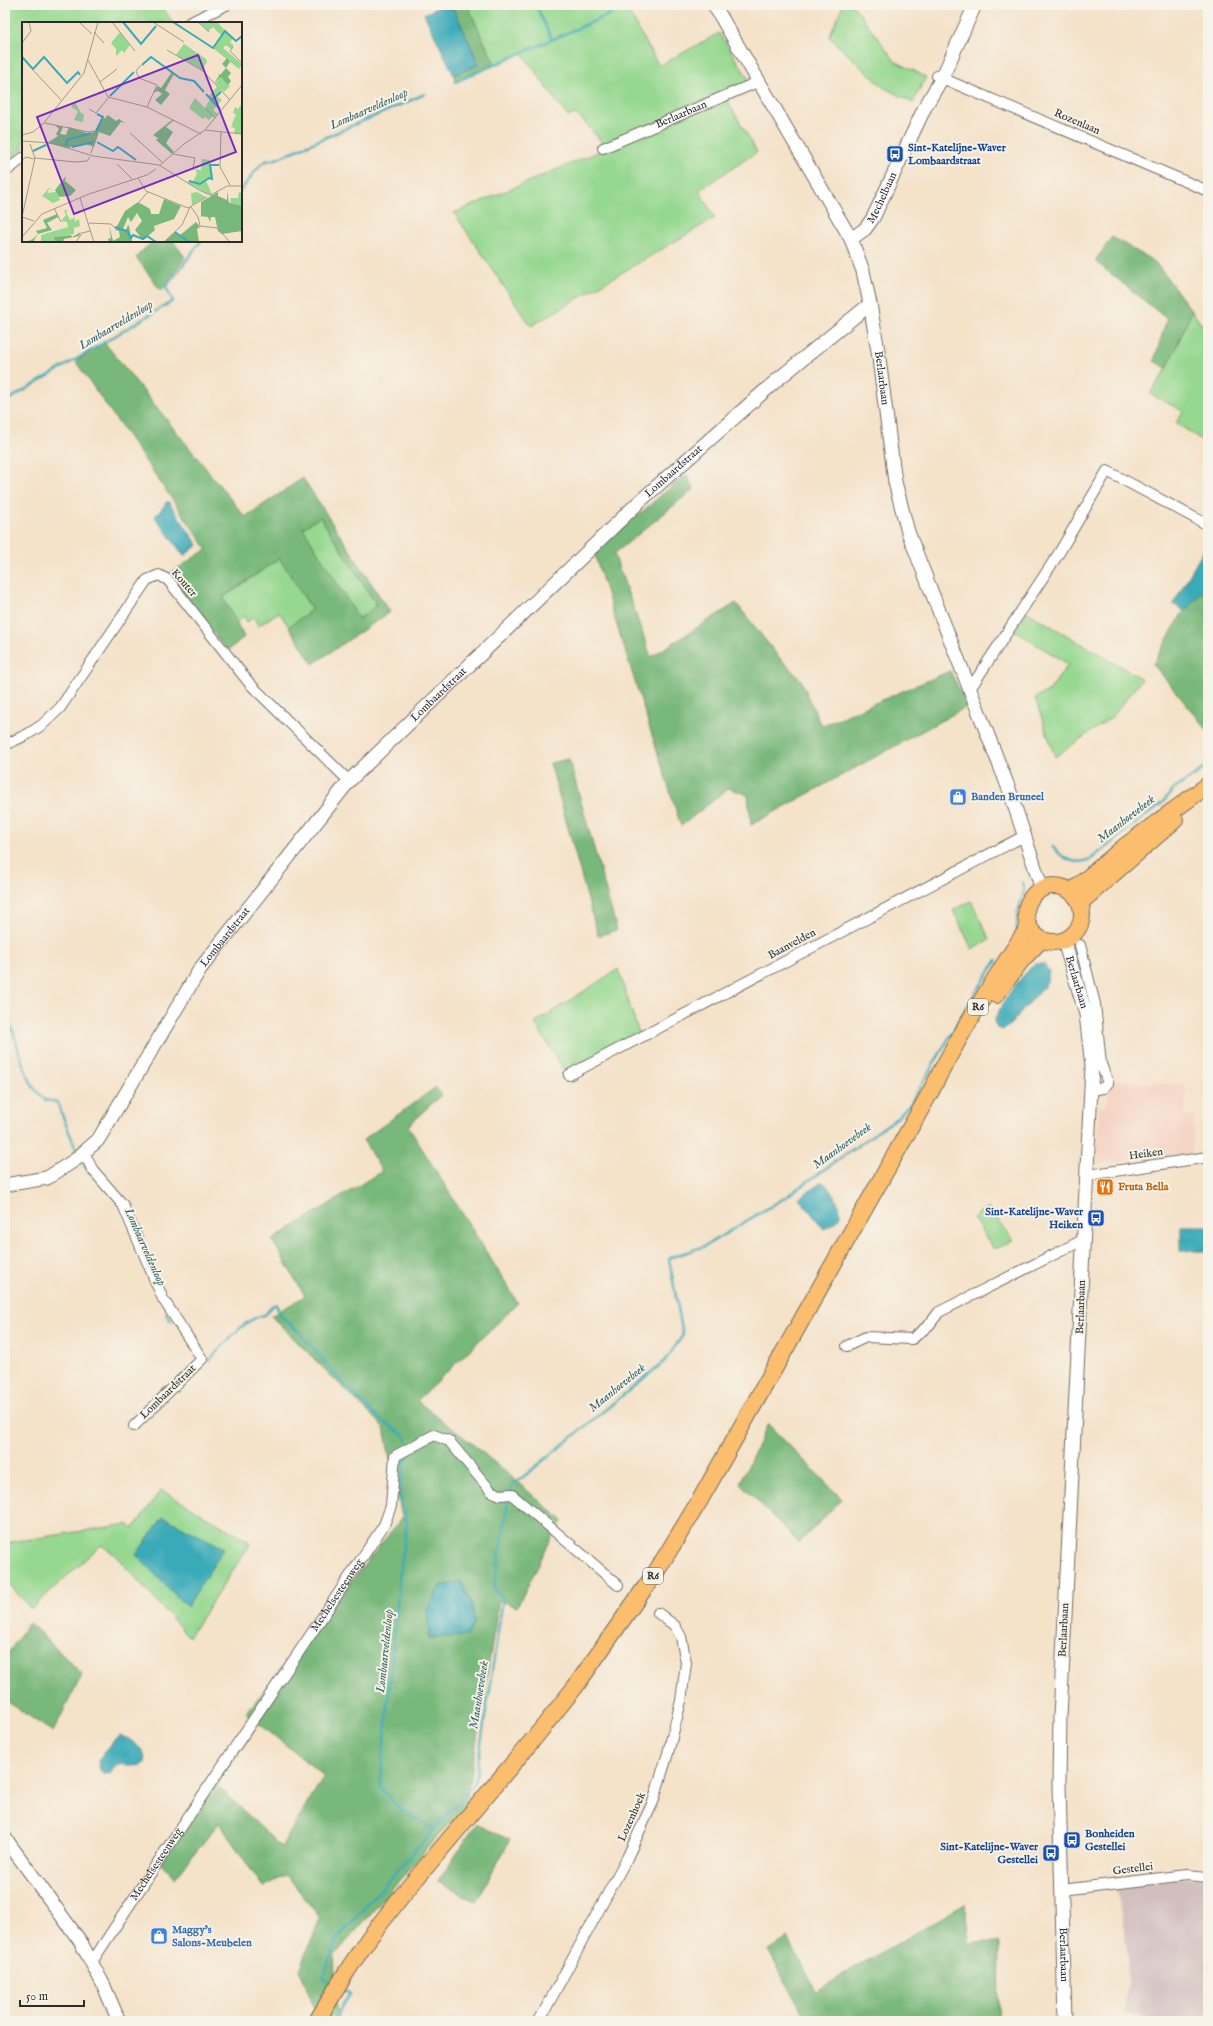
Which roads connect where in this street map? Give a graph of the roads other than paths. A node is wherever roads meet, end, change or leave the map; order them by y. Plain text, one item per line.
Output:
1 (226, 5) edge
2 (714, 5) edge
3 (975, 5) edge
4 (191, 22) edge
5 (940, 77) junction
6 (760, 81) junction
7 (603, 148) dead end
8 (22, 159) edge
9 (5, 172) edge
10 (1208, 191) edge
11 (851, 239) junction
12 (870, 304) junction
13 (1208, 525) edge
14 (970, 689) junction
15 (5, 745) edge
16 (349, 782) junction
17 (1208, 786) edge
18 (1026, 835) junction
19 (1042, 889) junction
20 (1075, 897) junction
21 (1029, 926) junction
22 (1042, 939) junction
23 (1064, 940) junction
24 (1080, 945) dead end
25 (568, 1075) dead end
26 (1092, 1090) junction
27 (931, 1091) junction
28 (84, 1152) junction
29 (1208, 1157) edge
30 (1088, 1175) junction
31 (5, 1185) edge
32 (1083, 1240) junction
33 (847, 1346) dead end
34 (134, 1426) dead end
35 (618, 1585) dead end
36 (658, 1613) dead end
37 (5, 1838) edge
38 (1208, 1877) edge
39 (1061, 1890) junction
40 (92, 1962) junction
41 (119, 2021) edge
42 (317, 2021) edge
43 (539, 2021) edge
44 (1065, 2021) edge

1 - 4 street
2 - 6 street, Berlaarbaan
3 - 5 street, Mechelbaan
5 - 10 street, Rozenlaan
5 - 11 street, Mechelbaan
6 - 7 street, Berlaarbaan
6 - 11 street, Berlaarbaan
8 - 9 street
11 - 12 street, Berlaarbaan
12 - 14 street, Berlaarbaan
12 - 16 street, Lombaardstraat
13 - 14 street
14 - 18 street, Berlaarbaan
15 - 16 street, Kouter
16 - 28 street, Lombaardstraat
17 - 20 main road
18 - 19 street, Berlaarbaan
18 - 25 street, Baanvelden
19 - 20 main road
19 - 21 main road
20 - 23 main road
21 - 22 main road
21 - 27 main road, R6
22 - 23 main road
22 - 27 main road, R6
23 - 26 street, Berlaarbaan
24 - 26 street
26 - 30 street, Berlaarbaan
27 - 42 main road, R6
28 - 31 street, Lombaardstraat
28 - 34 street, Lombaardstraat
29 - 30 street, Heiken
30 - 32 street, Berlaarbaan
32 - 33 street
32 - 39 street, Berlaarbaan
35 - 40 street, Mechelsesteenweg
36 - 43 street, Lozenhoek
37 - 40 street
38 - 39 street, Gestellei
39 - 44 street, Berlaarbaan
40 - 41 street

